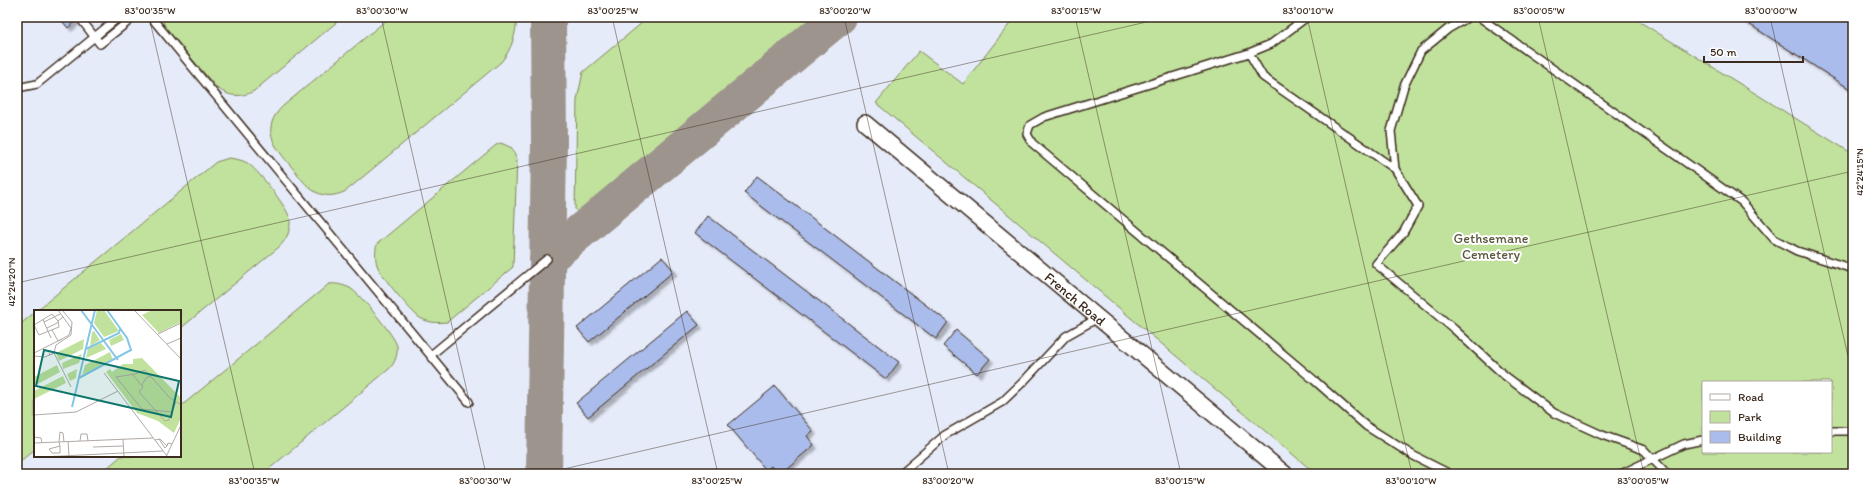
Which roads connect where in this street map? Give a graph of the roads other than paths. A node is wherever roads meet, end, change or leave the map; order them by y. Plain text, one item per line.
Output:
1 (119, 17) edge
2 (134, 17) edge
3 (151, 17) edge
4 (1307, 17) edge
5 (1469, 17) edge
6 (1479, 17) edge
7 (80, 18) dead end
8 (95, 37) junction
9 (1249, 54) junction
10 (17, 88) edge
11 (865, 123) dead end
12 (1395, 169) junction
13 (547, 259) dead end
14 (1853, 269) edge
15 (1098, 318) junction
16 (431, 355) junction
17 (469, 402) dead end
18 (1832, 431) edge
19 (1853, 431) edge
20 (1702, 440) edge
21 (1653, 459) junction
22 (900, 474) edge
23 (1285, 474) edge
24 (1450, 474) edge
25 (1621, 474) edge
26 (1667, 474) edge

1 - 8 lane
2 - 8 lane
3 - 16 lane
4 - 9 lane
5 - 12 lane
6 - 14 lane
7 - 8 lane
8 - 10 lane
9 - 12 lane
9 - 24 lane
11 - 15 street, French Road
12 - 21 lane
13 - 16 lane
15 - 22 lane
15 - 23 street, French Road
16 - 17 lane
18 - 19 lane
20 - 21 lane
21 - 25 lane
21 - 26 lane

